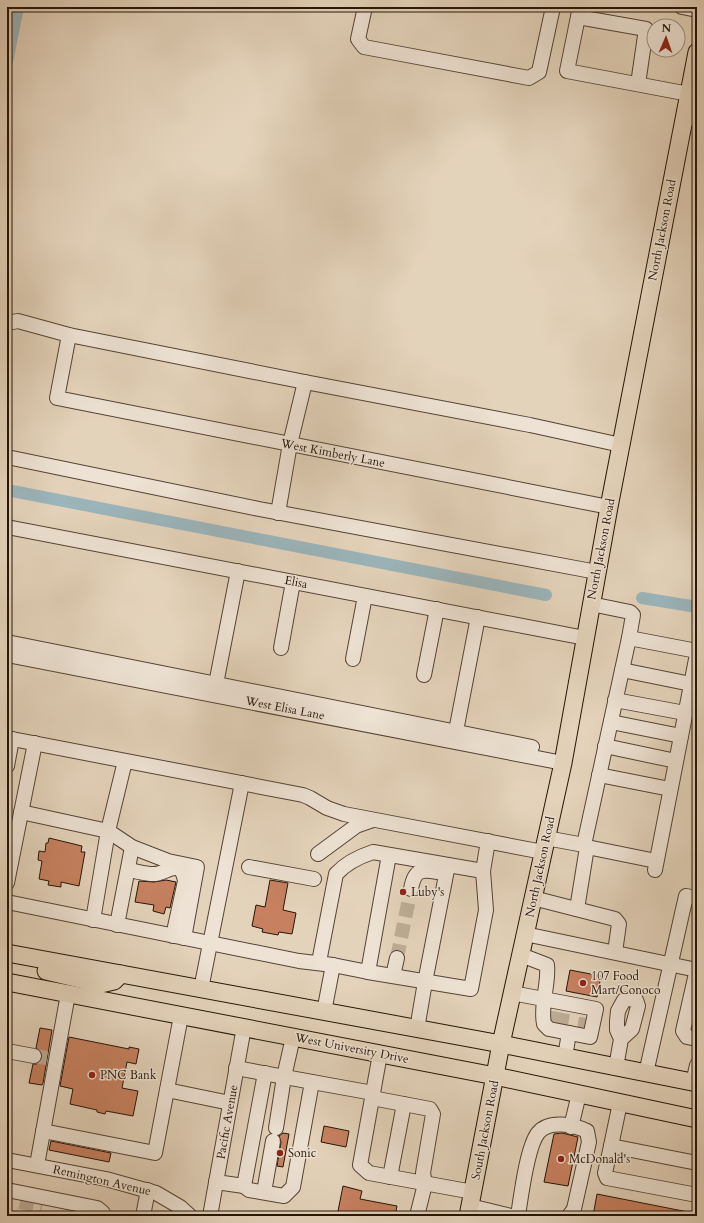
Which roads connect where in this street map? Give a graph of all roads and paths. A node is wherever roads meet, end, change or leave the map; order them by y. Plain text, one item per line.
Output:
1 (365, 7) edge
2 (553, 7) edge
3 (682, 7) edge
4 (697, 10) edge
5 (578, 16) edge
6 (697, 52) edge
7 (599, 73) dead end
8 (632, 82) junction
9 (689, 94) junction
10 (691, 118) edge
11 (7, 323) edge
12 (69, 335) junction
13 (305, 382) junction
14 (290, 444) junction
15 (621, 445) junction
16 (7, 457) edge
17 (609, 508) junction
18 (278, 513) junction
19 (7, 527) edge
20 (238, 571) junction
21 (597, 572) junction
22 (293, 582) junction
23 (365, 596) junction
24 (591, 604) junction
25 (437, 610) junction
26 (478, 618) junction
27 (585, 638) junction
28 (629, 638) junction
29 (7, 642) edge
30 (281, 648) dead end
31 (697, 652) edge
32 (7, 655) edge
33 (353, 659) dead end
34 (622, 670) junction
35 (424, 674) dead end
36 (216, 684) junction
37 (691, 684) junction
38 (615, 700) junction
39 (685, 713) junction
40 (611, 722) junction
41 (456, 731) junction
42 (681, 736) junction
43 (10, 739) edge
44 (35, 743) junction
45 (605, 746) junction
46 (532, 747) dead end
47 (125, 761) junction
48 (676, 761) junction
49 (563, 763) junction
50 (7, 766) edge
51 (599, 775) junction
52 (242, 783) junction
53 (670, 790) junction
54 (21, 812) junction
55 (374, 820) junction
56 (108, 831) junction
57 (488, 841) junction
58 (545, 845) junction
59 (586, 846) junction
60 (132, 847) junction
61 (318, 854) dead end
62 (389, 855) junction
63 (249, 867) dead end
64 (447, 869) junction
65 (128, 870) junction
66 (483, 871) junction
67 (314, 879) dead end
68 (7, 883) edge
69 (411, 889) tunnel mouth
70 (697, 896) edge
71 (533, 898) junction
72 (7, 902) edge
73 (577, 909) junction
74 (93, 920) junction
75 (117, 925) junction
76 (525, 934) junction
77 (179, 937) junction
78 (210, 943) junction
79 (615, 952) junction
80 (7, 953) edge
81 (521, 955) junction
82 (397, 958) tunnel mouth
83 (326, 963) junction
84 (7, 964) edge
85 (671, 964) junction
86 (697, 970) edge
87 (368, 972) junction
88 (121, 974) junction
89 (394, 976) junction
90 (7, 982) edge
91 (425, 982) junction
92 (201, 989) junction
93 (512, 993) junction
94 (68, 994) junction
95 (324, 1012) junction
96 (181, 1016) junction
97 (567, 1019) junction
98 (244, 1027) junction
99 (417, 1029) junction
100 (293, 1037) junction
101 (692, 1038) edge
102 (621, 1040) dead end
103 (501, 1044) junction
104 (7, 1051) edge
105 (380, 1054) junction
106 (565, 1057) junction
107 (46, 1058) junction
108 (697, 1065) edge
109 (616, 1067) junction
110 (236, 1068) junction
111 (265, 1073) junction
112 (646, 1073) junction
113 (495, 1076) junction
114 (284, 1077) junction
115 (312, 1082) junction
116 (695, 1083) edge
117 (167, 1090) junction
118 (579, 1094) junction
119 (372, 1096) junction
120 (620, 1102) junction
121 (230, 1103) junction
122 (404, 1104) junction
123 (697, 1119) edge
124 (571, 1127) junction
125 (43, 1131) junction
126 (611, 1146) junction
127 (7, 1160) edge
128 (697, 1163) edge
129 (37, 1165) junction
130 (390, 1177) junction
131 (216, 1182) junction
132 (425, 1184) junction
133 (244, 1186) junction
134 (8, 1190) edge
135 (148, 1190) junction
136 (264, 1192) junction
137 (697, 1195) edge
138 (56, 1200) junction
139 (20, 1202) tunnel mouth
140 (471, 1205) edge
141 (42, 1207) tunnel mouth
142 (102, 1216) edge
143 (143, 1216) edge
144 (190, 1216) edge
145 (210, 1216) edge
146 (417, 1216) edge
147 (512, 1216) edge
148 (518, 1216) edge
149 (569, 1216) edge

1 - 2 street
3 - 4 street
5 - 7 street
5 - 8 street
5 - 8 street
6 - 9 main road, North Jackson Road
8 - 9 street
9 - 10 main road, North Jackson Road
10 - 15 main road, North Jackson Road
11 - 12 street
12 - 13 street
12 - 14 street, West Kimberly Lane
13 - 14 street
13 - 15 street
14 - 17 street, West Kimberly Lane
14 - 18 street
15 - 17 main road, North Jackson Road
16 - 18 street
17 - 21 main road, North Jackson Road
18 - 21 street
19 - 20 street, Elisa
20 - 22 street, Elisa
20 - 36 street
21 - 24 main road, North Jackson Road
22 - 23 street, Elisa
22 - 30 street
23 - 25 street, Elisa
23 - 33 street
24 - 27 main road, North Jackson Road
24 - 28 street
25 - 26 street, Elisa
25 - 35 street
26 - 27 street, Elisa
26 - 41 street
27 - 49 main road, North Jackson Road
28 - 31 street
28 - 34 street
29 - 36 street
31 - 37 street
32 - 49 street, West Elisa Lane
34 - 37 street
34 - 38 street
36 - 41 street
37 - 39 street
38 - 39 street
38 - 40 street
39 - 42 street
40 - 42 street
40 - 45 street
41 - 46 street
42 - 48 street
43 - 44 street
43 - 50 street
44 - 47 street
44 - 54 street
45 - 48 street
45 - 51 street
47 - 52 street
47 - 56 street
48 - 53 street
49 - 58 main road, North Jackson Road
51 - 53 street
51 - 59 street
52 - 55 street
52 - 78 street
53 - 59 street
54 - 56 street
54 - 68 street
55 - 57 street
55 - 61 street
56 - 60 street
56 - 74 street
57 - 58 street
57 - 66 street
58 - 59 street
58 - 71 main road, North Jackson Road
59 - 73 street
60 - 65 street
60 - 77 street
62 - 64 street
62 - 83 street
62 - 87 street
63 - 67 street
64 - 66 street
64 - 69 street
64 - 91 street
65 - 75 street
65 - 77 street
66 - 91 street
70 - 85 street
71 - 73 street
71 - 76 main road, North Jackson Road
72 - 74 street
73 - 79 street
74 - 75 street
75 - 77 street
76 - 79 street
76 - 81 main road, North Jackson Road
77 - 78 street
78 - 83 street
78 - 92 street
79 - 85 street
80 - 88 main road
81 - 93 main road, North Jackson Road
81 - 97 street
82 - 89 street
83 - 87 street
83 - 95 street
84 - 88 main road
85 - 86 street
85 - 112 street
86 - 101 street
87 - 89 street
88 - 92 main road
89 - 91 street
90 - 94 main road, West University Drive
91 - 99 street
92 - 95 main road
93 - 97 street
93 - 103 main road, North Jackson Road
94 - 96 main road, West University Drive
94 - 107 street
95 - 99 main road
96 - 98 main road, West University Drive
96 - 117 street
97 - 106 street
98 - 100 main road, West University Drive
98 - 110 street, Pacific Avenue
99 - 103 main road
100 - 105 main road, West University Drive
100 - 114 street
102 - 109 street
103 - 106 main road
103 - 113 main road, South Jackson Road
104 - 107 street
105 - 113 main road, West University Drive
105 - 119 street
106 - 109 main road
107 - 125 street
108 - 116 street
109 - 112 main road
110 - 111 street
110 - 121 street, Pacific Avenue
111 - 114 street
111 - 133 street
112 - 116 main road
113 - 118 main road, West University Drive
113 - 140 main road, South Jackson Road
114 - 115 street
114 - 136 street
115 - 119 street
115 - 136 street
117 - 121 street
117 - 125 street
118 - 120 main road, West University Drive
118 - 124 street
119 - 122 street
119 - 130 street
120 - 123 main road, West University Drive
120 - 126 street
121 - 131 street, Pacific Avenue
122 - 130 street
122 - 132 street
124 - 148 street
124 - 149 street
125 - 129 street
126 - 128 street
126 - 137 street
127 - 129 street, Remington Avenue
129 - 135 street, Remington Avenue
130 - 132 street
131 - 133 street
131 - 145 street, Pacific Avenue
132 - 140 street
132 - 146 street
133 - 136 street
134 - 138 street
134 - 139 street
135 - 143 street
135 - 144 street, Remington Avenue
138 - 141 street
138 - 142 street
140 - 147 street

